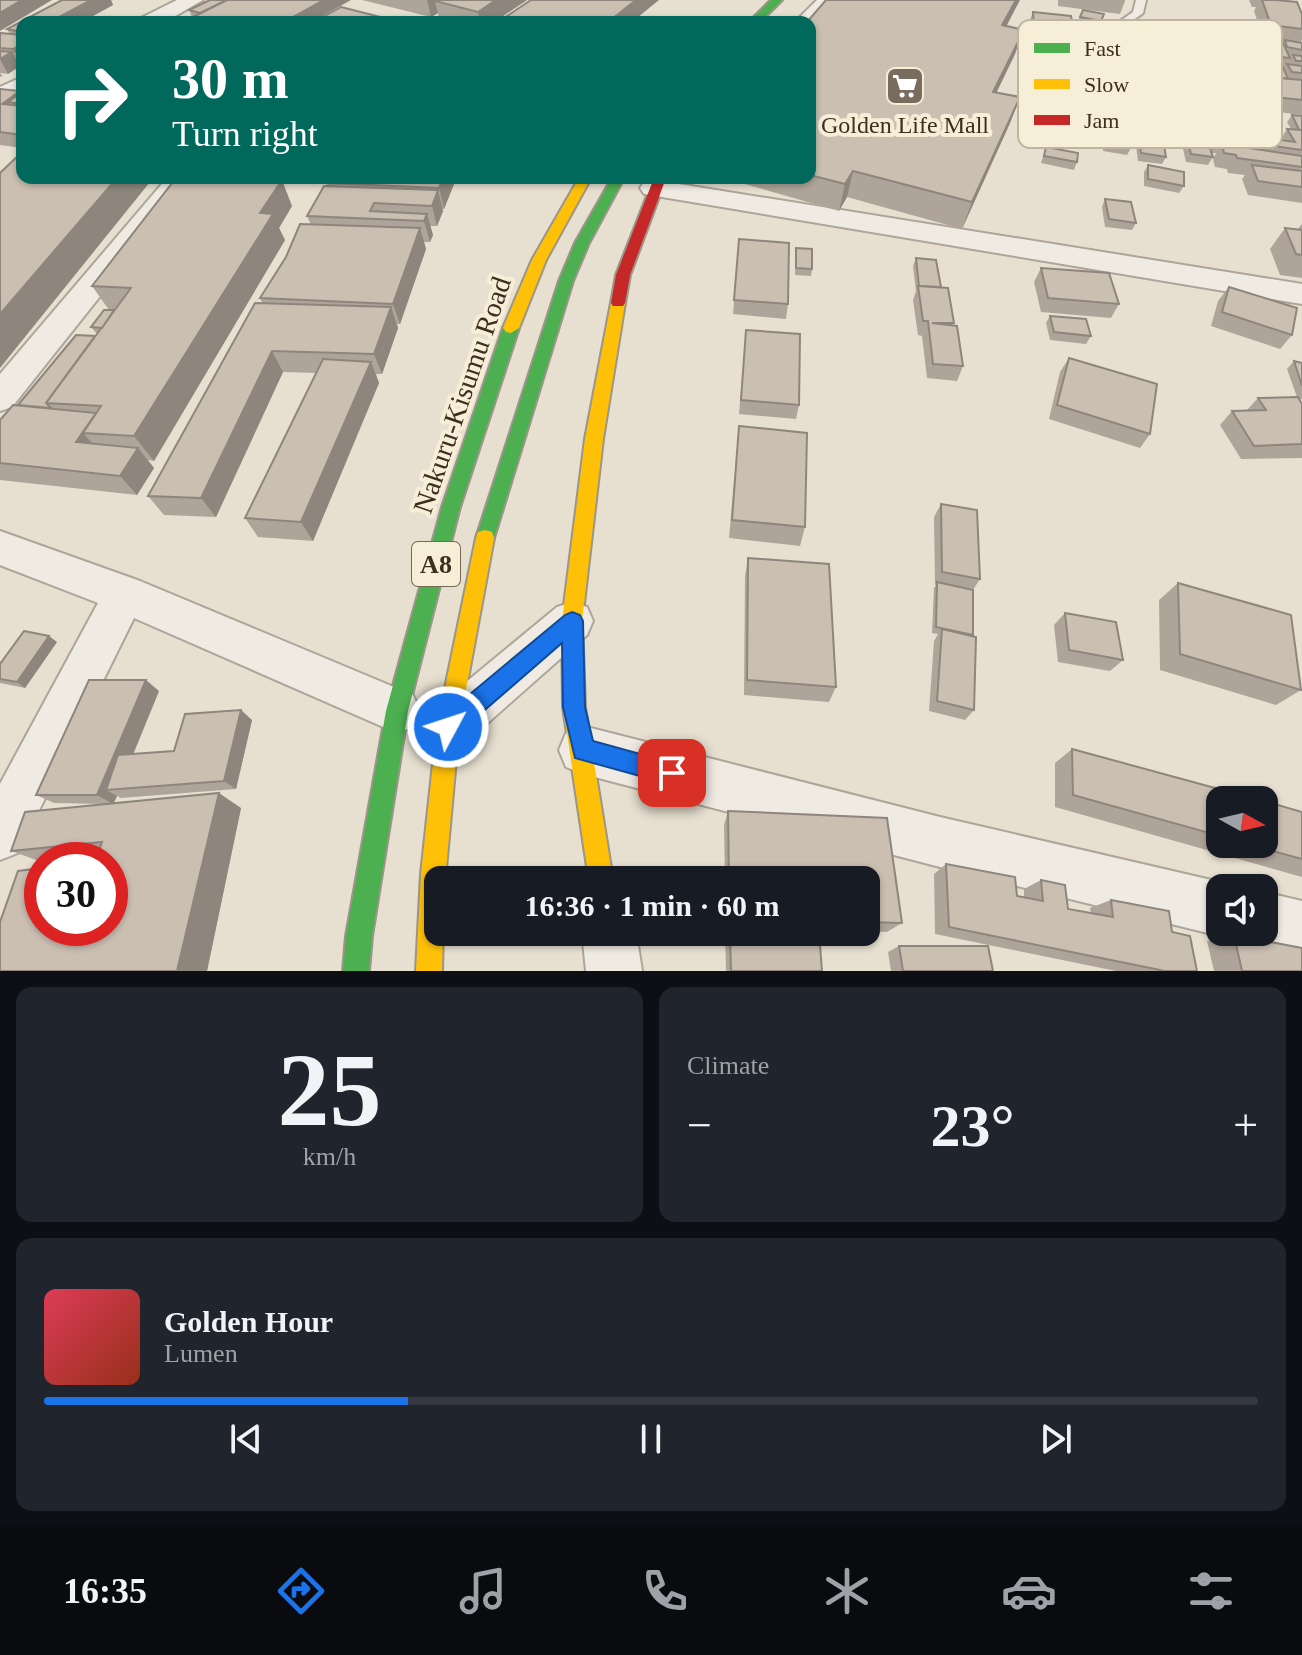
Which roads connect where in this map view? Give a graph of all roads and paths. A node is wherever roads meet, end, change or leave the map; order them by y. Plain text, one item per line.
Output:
1 (193, 0) edge
2 (777, 0) edge
3 (829, 0) edge
4 (1141, 0) edge
5 (160, 16) edge
6 (760, 16) edge
7 (812, 16) edge
8 (1128, 20) edge
9 (176, 184) edge
10 (582, 184) edge
11 (615, 184) edge
12 (657, 184) edge
13 (663, 184) edge
14 (1302, 294) edge
15 (0, 398) edge
16 (0, 548) edge
17 (125, 594) junction
18 (572, 621) junction
19 (397, 711) junction
20 (448, 727) junction
21 (583, 750) junction
22 (0, 835) edge
23 (599, 866) edge
24 (1206, 906) edge
25 (1278, 922) edge
26 (1302, 928) edge
27 (611, 946) edge
28 (356, 971) edge
29 (429, 971) edge
30 (614, 971) edge

1 - 5 street
2 - 6 main road
3 - 7 street
4 - 8 lane
9 - 15 street
10 - 19 main road, Nakuru-Kisumu Road / A8
11 - 20 main road, A8
12 - 18 main road
13 - 14 street
16 - 17 street
17 - 19 street
17 - 22 street
18 - 20 street
18 - 21 main road
19 - 28 main road, Nakuru-Kisumu Road / A8
20 - 29 main road, A8
21 - 23 main road
21 - 24 street
25 - 26 street
27 - 30 street

